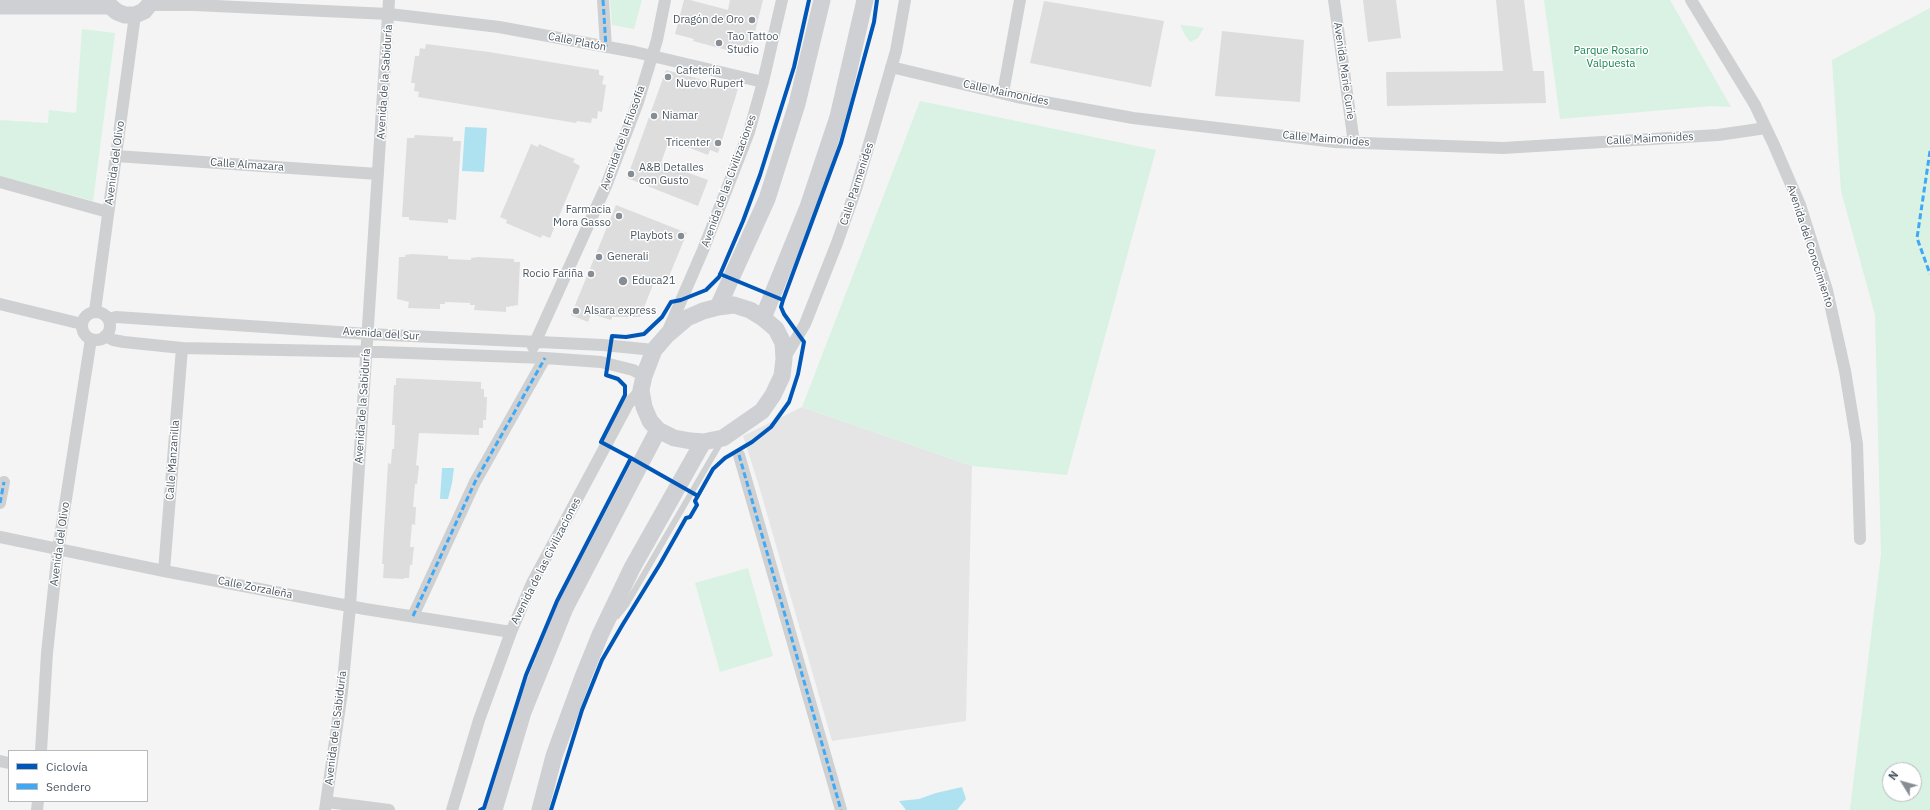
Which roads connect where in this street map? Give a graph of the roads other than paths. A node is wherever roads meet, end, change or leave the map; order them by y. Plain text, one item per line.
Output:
1 (52, 0) edge
2 (390, 0) edge
3 (603, 0) edge
4 (665, 0) edge
5 (782, 0) edge
6 (822, 0) edge
7 (865, 0) edge
8 (905, 0) edge
9 (1020, 0) edge
10 (1334, 0) edge
11 (1692, 0) edge
12 (152, 2) edge
13 (194, 2) edge
14 (108, 3) edge
15 (0, 6) edge
16 (33, 7) junction
17 (389, 14) junction
18 (135, 15) junction
19 (606, 47) junction
20 (652, 56) junction
21 (891, 67) junction
22 (763, 82) junction
23 (1003, 93) junction
24 (1766, 128) junction
25 (1354, 143) junction
26 (116, 156) junction
27 (378, 174) junction
28 (0, 182) edge
29 (108, 212) junction
30 (0, 304) edge
31 (718, 307) junction
32 (96, 311) junction
33 (763, 318) junction
34 (109, 319) junction
35 (82, 324) junction
36 (368, 334) junction
37 (666, 335) junction
38 (105, 336) junction
39 (91, 339) junction
40 (535, 342) junction
41 (182, 348) junction
42 (654, 350) junction
43 (367, 352) junction
44 (527, 358) junction
45 (545, 358) junction
46 (784, 360) junction
47 (642, 383) junction
48 (658, 430) junction
49 (723, 438) junction
50 (703, 442) junction
51 (739, 455) dead end
52 (4, 482) dead end
53 (0, 503) edge
54 (0, 537) edge
55 (1860, 539) dead end
56 (58, 550) junction
57 (164, 571) junction
58 (350, 606) junction
59 (413, 616) junction
60 (511, 632) junction
61 (600, 635) junction
62 (42, 750) edge
63 (326, 806) edge
64 (389, 810) edge
65 (452, 810) edge
66 (494, 810) edge
67 (540, 810) edge
68 (841, 810) edge

1 - 16 street
2 - 17 street, Avenida de la Sabiduría
3 - 19 street
4 - 20 street, Avenida de la Filosofía
5 - 22 street, Avenida de las Civilizaciones
6 - 31 street
7 - 33 street
8 - 21 street, Calle Parmenides
9 - 23 street
10 - 25 street, Avenida Marie Curie
11 - 24 street, Avenida del Conocimiento
12 - 13 street, Calle Platón
12 - 18 street
13 - 17 street, Calle Platón
14 - 16 street
14 - 18 street
15 - 16 street
17 - 19 street, Calle Platón
17 - 27 street, Avenida de la Sabiduría
18 - 26 street, Avenida del Olivo
19 - 20 street, Calle Platón
20 - 22 street, Calle Platón
20 - 40 street, Avenida de la Filosofía
21 - 23 street, Calle Maimonides
21 - 46 street, Calle Parmenides
22 - 37 street, Avenida de las Civilizaciones
23 - 25 street, Calle Maimonides
24 - 25 street, Calle Maimonides
24 - 55 street, Avenida del Conocimiento
26 - 27 street, Calle Almazara
26 - 29 street, Avenida del Olivo
27 - 36 street, Avenida de la Sabiduría
28 - 29 street
29 - 32 street, Avenida del Olivo
30 - 35 street
31 - 33 street
31 - 37 street
32 - 34 street
32 - 35 street
33 - 46 street
34 - 36 street, Avenida del Sur
34 - 38 street
35 - 39 street
36 - 40 street, Avenida del Sur
36 - 43 street, Avenida de la Sabiduría
37 - 42 street
38 - 39 street
38 - 41 street, Avenida del Sur
39 - 56 street, Avenida del Olivo
40 - 42 street, Avenida del Sur
40 - 44 street, Avenida de la Filosofía
41 - 43 street, Avenida del Sur
41 - 57 street, Calle Manzanilla
42 - 47 street
43 - 44 street, Avenida del Sur
43 - 58 street, Avenida de la Sabiduría
44 - 45 street, Avenida del Sur
45 - 47 street, Avenida del Sur
45 - 59 street
46 - 49 street
47 - 48 street
47 - 60 street, Avenida de las Civilizaciones
48 - 50 street
48 - 66 street
49 - 50 street
49 - 61 lane
50 - 61 street
51 - 68 street
52 - 53 street
54 - 56 street, Calle Zorzaleña
56 - 57 street, Calle Zorzaleña
56 - 62 street, Avenida del Olivo
57 - 58 street, Calle Zorzaleña
58 - 59 street, Calle Zorzaleña
58 - 63 street, Avenida de la Sabiduría
59 - 60 street, Calle Zorzaleña
60 - 65 street, Avenida de las Civilizaciones
61 - 67 street
63 - 64 street

